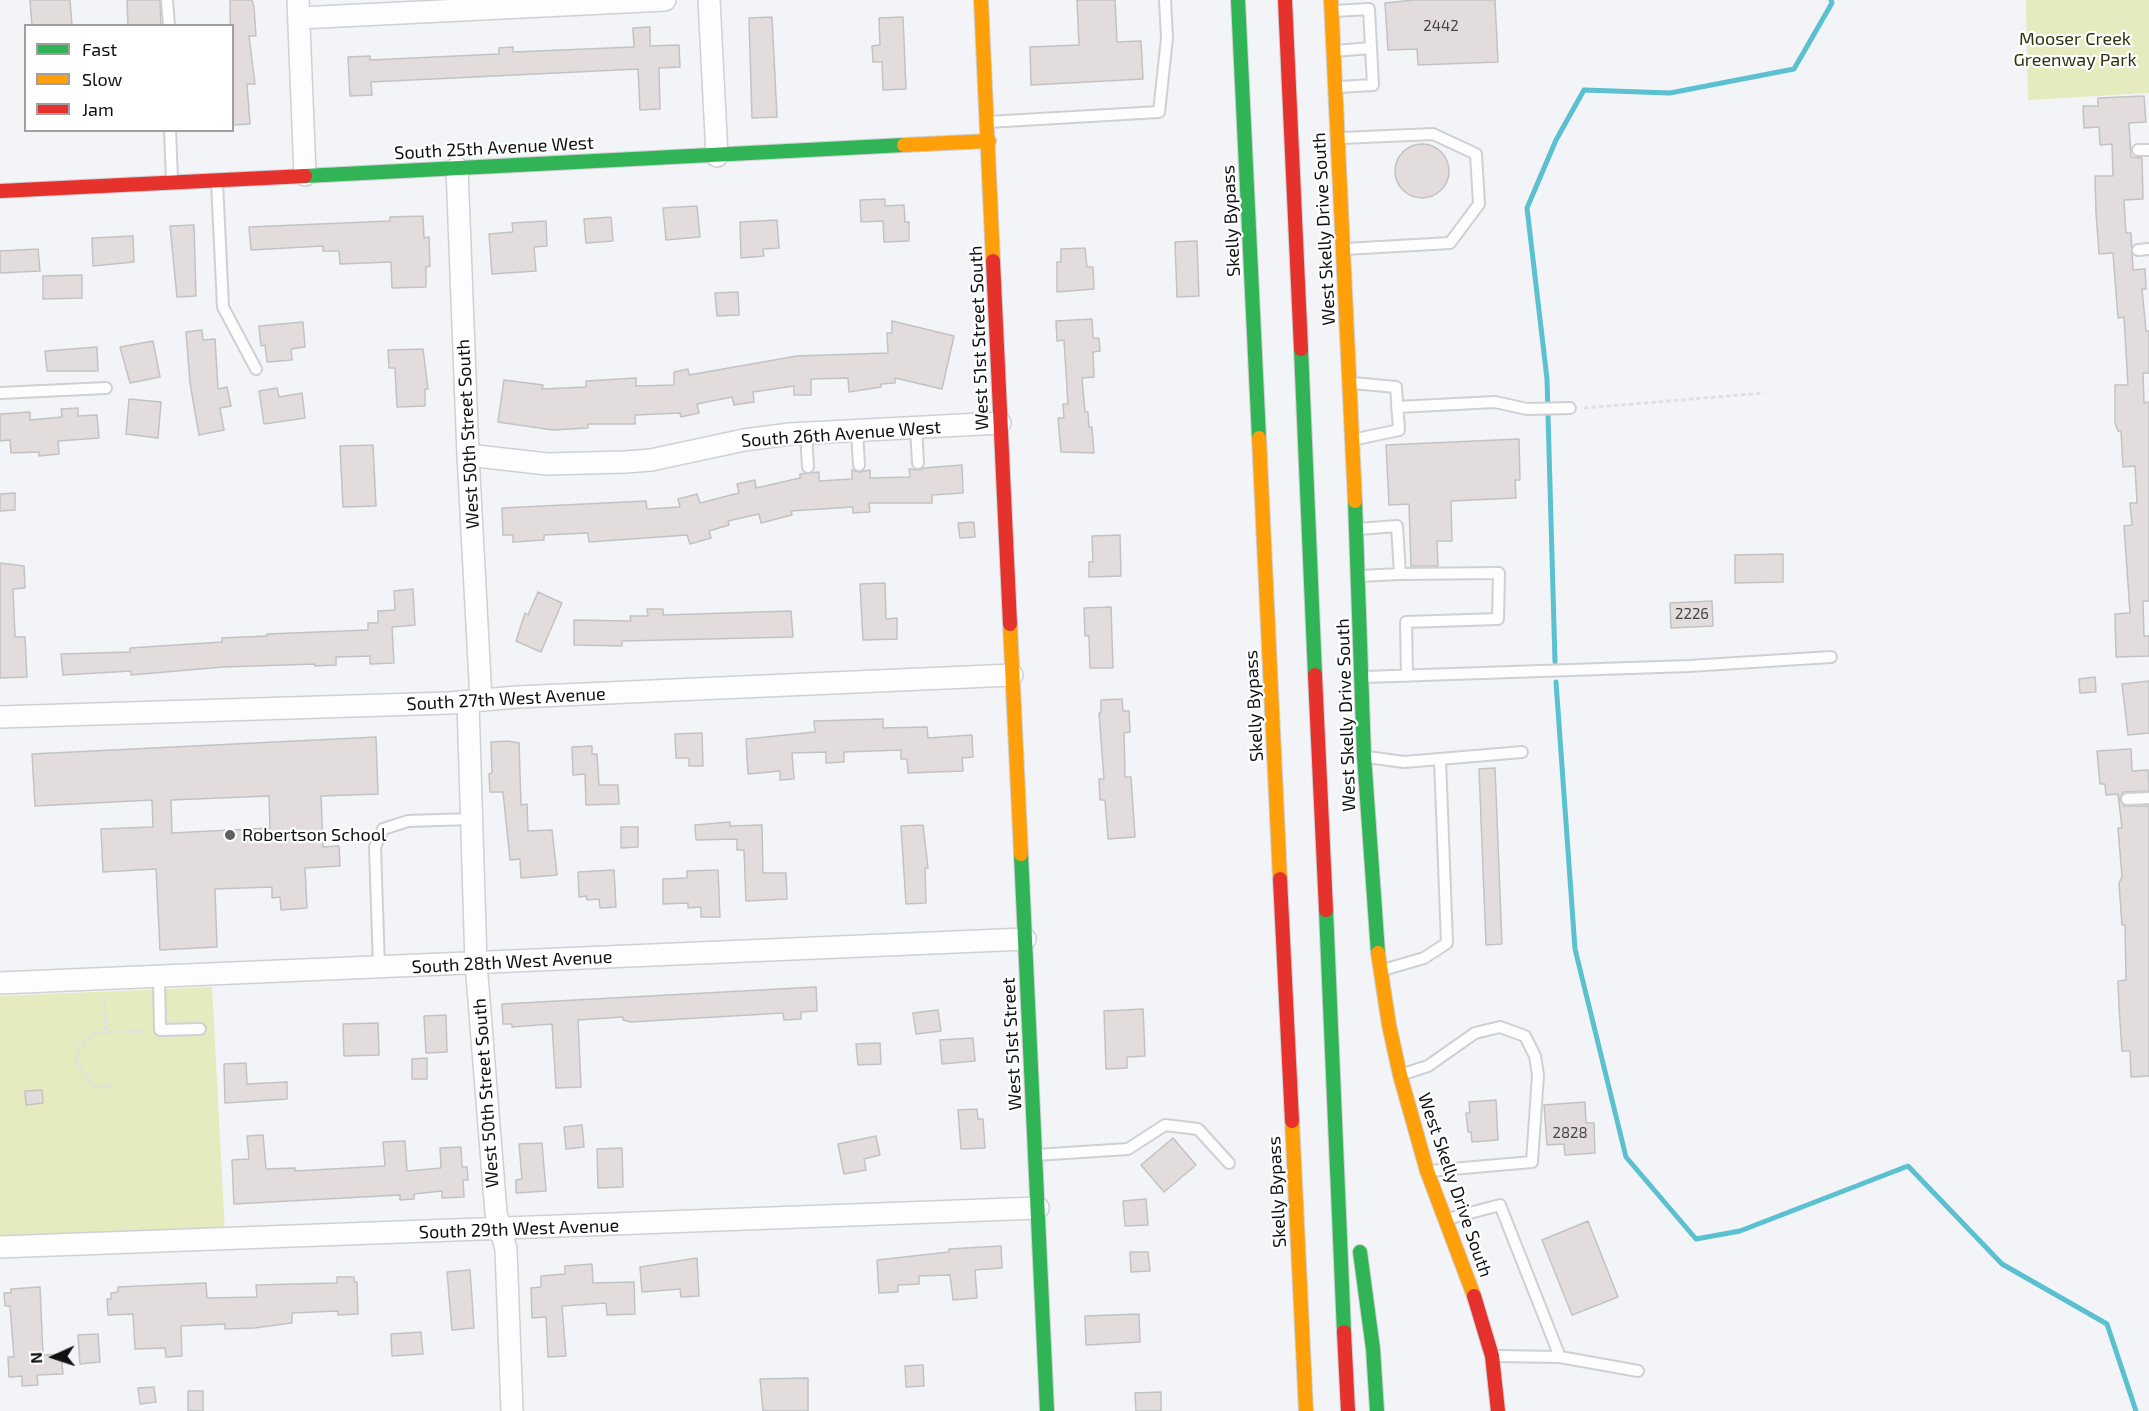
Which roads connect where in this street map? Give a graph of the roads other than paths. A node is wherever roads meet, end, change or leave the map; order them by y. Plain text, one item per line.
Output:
1 (167, 0) edge
2 (665, 0) edge
3 (710, 0) edge
4 (981, 0) edge
5 (1165, 0) edge
6 (1238, 0) edge
7 (1285, 0) edge
8 (1331, 6) edge
9 (298, 9) edge
10 (169, 24) edge
11 (1371, 48) junction
12 (1334, 51) junction
13 (1335, 88) junction
14 (988, 122) junction
15 (170, 132) edge
16 (1338, 139) junction
17 (989, 141) junction
18 (717, 156) junction
19 (457, 168) junction
20 (305, 176) junction
21 (217, 180) junction
22 (172, 182) junction
23 (0, 191) edge
24 (1343, 250) junction
25 (256, 369) dead end
26 (1349, 382) junction
27 (106, 388) dead end
28 (0, 393) edge
29 (1397, 407) junction
30 (1570, 408) road end
31 (1000, 423) junction
32 (916, 428) junction
33 (857, 431) junction
34 (806, 434) junction
35 (1352, 440) junction
36 (468, 455) junction
37 (918, 463) dead end
38 (859, 465) dead end
39 (808, 467) dead end
40 (1356, 529) junction
41 (1400, 573) junction
42 (1358, 576) junction
43 (1831, 657) dead end
44 (1012, 675) junction
45 (1407, 676) junction
46 (1363, 677) junction
47 (474, 701) junction
48 (0, 717) edge
49 (1522, 752) dead end
50 (1364, 756) junction
51 (1440, 759) junction
52 (2149, 798) edge
53 (2127, 799) dead end
54 (470, 819) junction
55 (1025, 939) junction
56 (476, 963) junction
57 (379, 968) junction
58 (1381, 970) junction
59 (159, 977) junction
60 (0, 983) edge
61 (200, 1029) dead end
62 (1332, 1049) junction
63 (1400, 1075) junction
64 (1035, 1155) junction
65 (1229, 1163) dead end
66 (1427, 1172) junction
67 (1353, 1199) dead end
68 (1038, 1208) junction
69 (1444, 1220) junction
70 (501, 1230) junction
71 (1358, 1234) dead end
72 (0, 1247) edge
73 (1492, 1356) junction
74 (1560, 1357) junction
75 (1638, 1371) dead end
76 (512, 1411) edge
77 (1047, 1411) edge
78 (1306, 1411) edge
79 (1348, 1411) edge
80 (1377, 1411) edge
81 (1498, 1411) edge

1 - 10 lane
2 - 9 street
3 - 18 street
4 - 14 main road, West 51st Street South
5 - 14 lane
6 - 78 main road, Skelly Bypass
7 - 62 main road
8 - 11 lane
8 - 12 main road, West Skelly Drive South
9 - 20 street
11 - 12 lane
11 - 13 lane
12 - 13 main road, West Skelly Drive South
13 - 16 main road, West Skelly Drive South
14 - 17 main road, West 51st Street South
15 - 22 lane
16 - 24 main road, West Skelly Drive South
16 - 24 lane
17 - 18 main road, South 25th Avenue West
17 - 31 main road, West 51st Street South
18 - 19 main road, South 25th Avenue West
19 - 20 main road, South 25th Avenue West
19 - 36 street, West 50th Street South
20 - 21 main road, South 25th Avenue West
21 - 22 main road, South 25th Avenue West
21 - 25 lane
22 - 23 main road, South 25th Avenue West
24 - 26 main road, West Skelly Drive South
26 - 29 lane
26 - 35 main road, West Skelly Drive South
27 - 28 lane
29 - 30 lane
29 - 35 lane
31 - 32 street, South 26th Avenue West
31 - 44 main road, West 51st Street South
32 - 33 street, South 26th Avenue West
32 - 37 lane
33 - 34 street, South 26th Avenue West
33 - 38 lane
34 - 36 street, South 26th Avenue West
34 - 39 lane
35 - 40 main road, West Skelly Drive South
36 - 47 street, West 50th Street South
40 - 41 lane
40 - 42 main road, West Skelly Drive South
41 - 42 lane
41 - 45 lane
42 - 46 main road, West Skelly Drive South
43 - 45 lane
44 - 47 street, South 27th West Avenue
44 - 55 main road, West 51st Street
45 - 46 lane
46 - 50 main road, West Skelly Drive South
47 - 48 street, South 27th West Avenue
47 - 54 street, West 50th Street South
49 - 51 lane
50 - 51 lane
50 - 58 main road, West Skelly Drive South
51 - 58 lane
52 - 53 lane
54 - 56 street, West 50th Street South
54 - 57 lane
55 - 56 street, South 28th West Avenue
55 - 64 main road, West 51st Street
56 - 57 street, South 28th West Avenue
56 - 70 street, West 50th Street South
57 - 59 street, South 28th West Avenue
58 - 63 main road, West Skelly Drive South
59 - 60 street, South 28th West Avenue
59 - 61 lane
62 - 67 main road
62 - 79 main road
63 - 66 main road, West Skelly Drive South
63 - 66 lane
64 - 65 lane
64 - 68 main road, West 51st Street
66 - 69 main road, West Skelly Drive South
68 - 70 street, South 29th West Avenue
68 - 77 main road, West 51st Street
69 - 73 main road, West Skelly Drive South
69 - 74 lane
70 - 72 street, South 29th West Avenue
70 - 76 street, West 50th Street South
71 - 80 main road
73 - 74 lane
73 - 81 main road, West Skelly Drive South
74 - 75 lane

